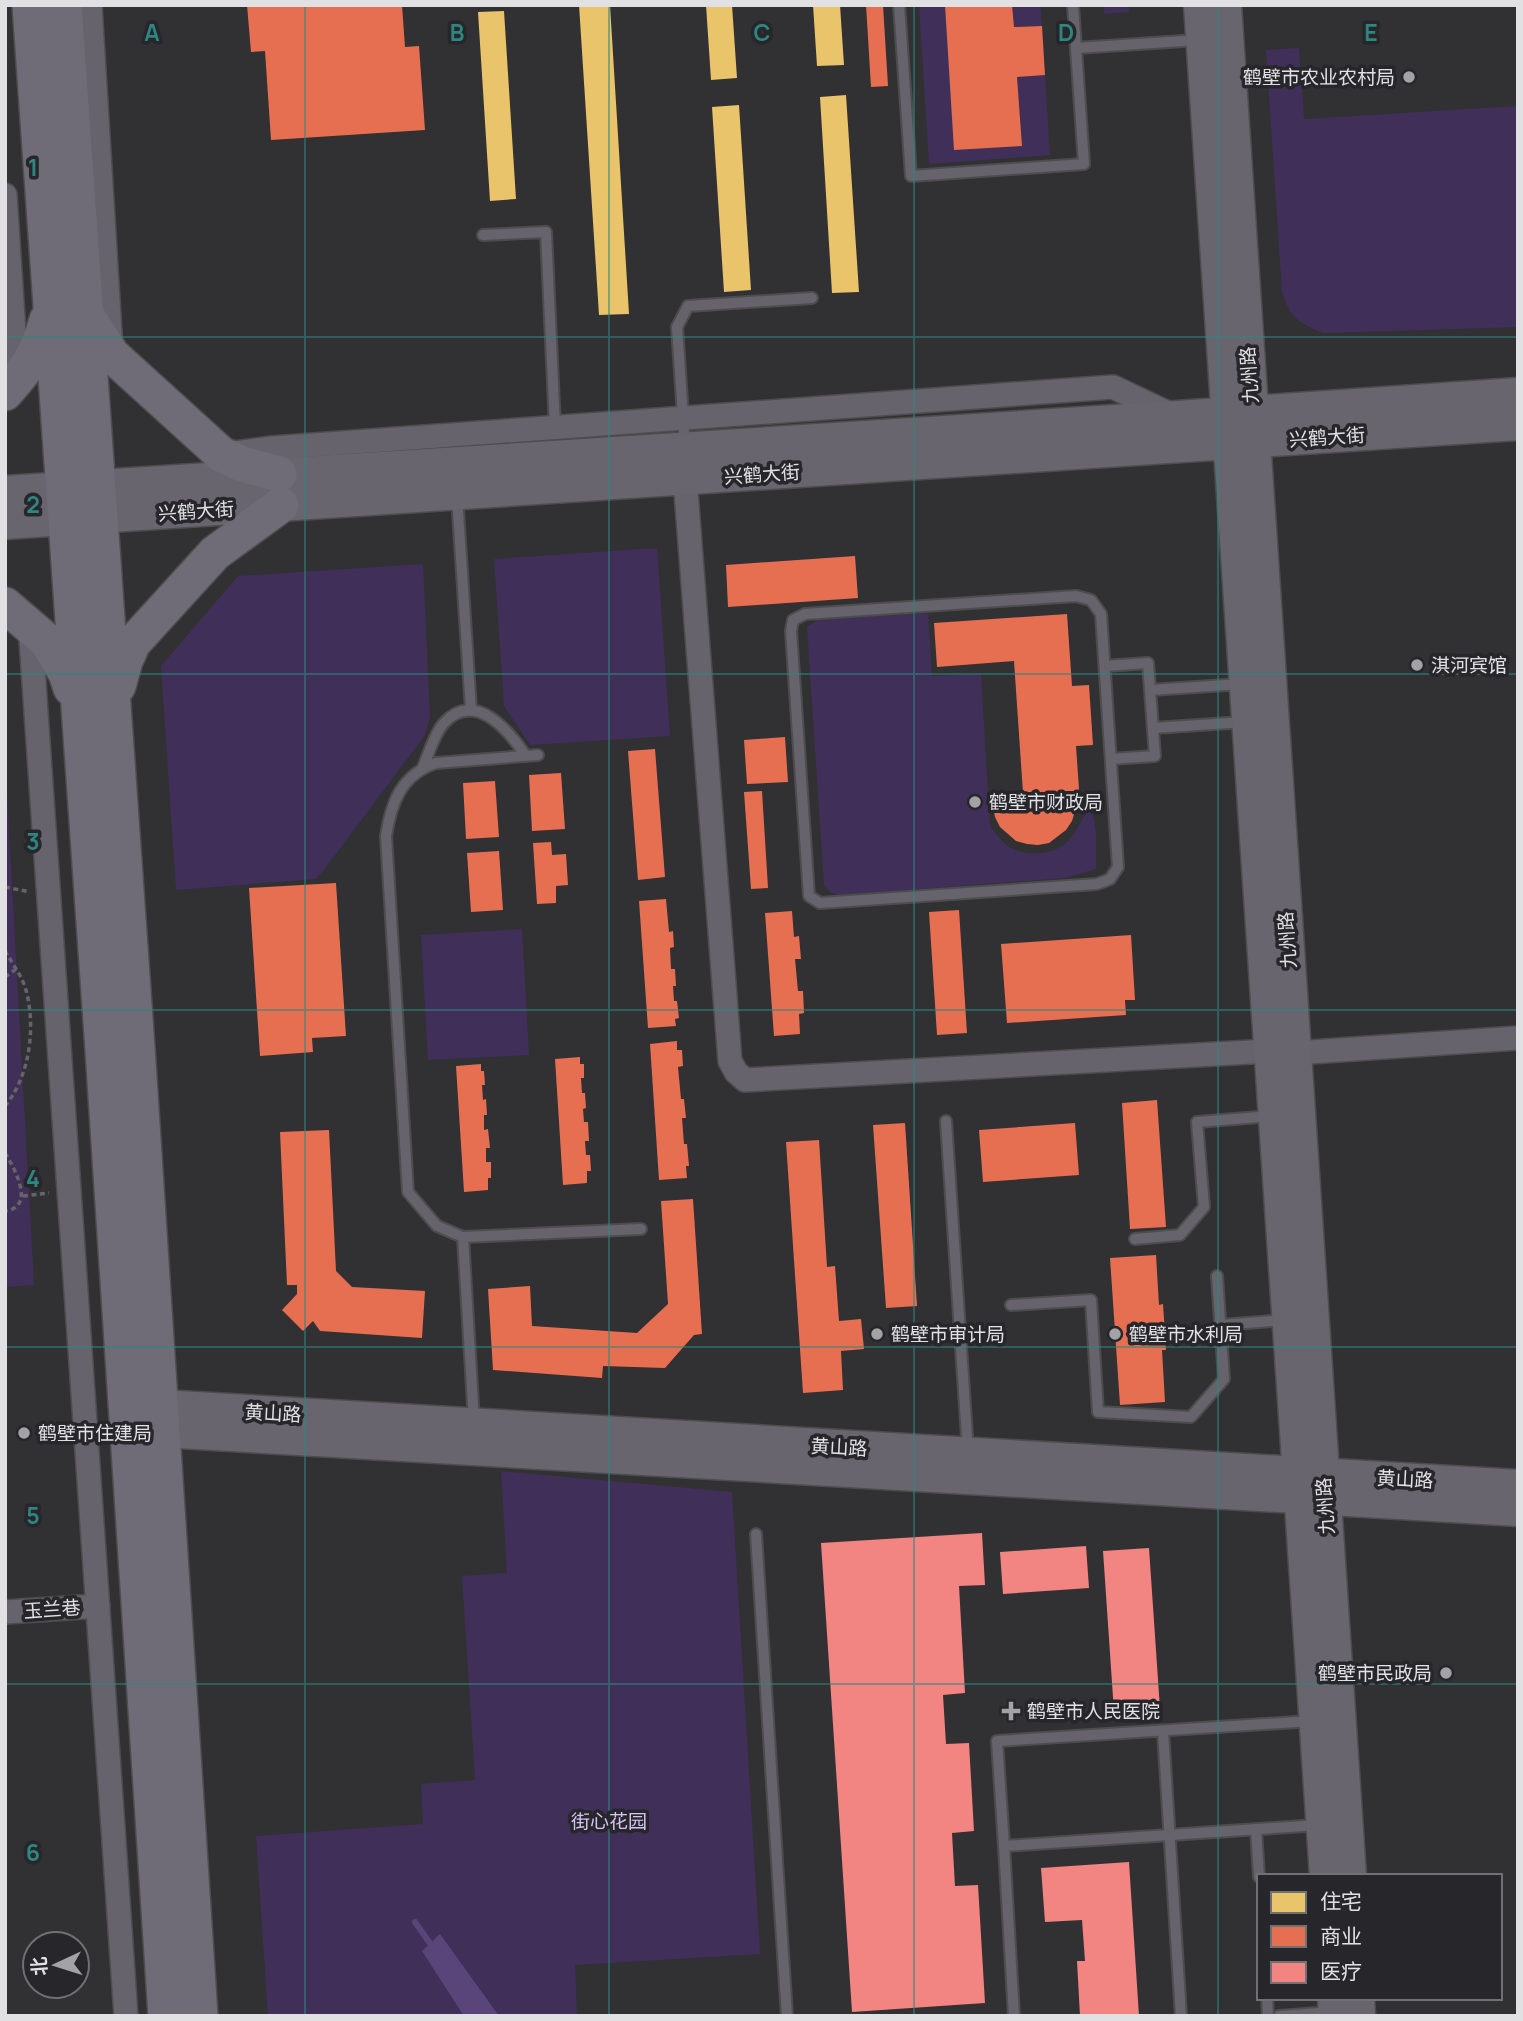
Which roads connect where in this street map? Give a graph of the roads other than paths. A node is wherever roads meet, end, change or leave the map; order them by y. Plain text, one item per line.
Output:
1 (30, 5) edge
2 (64, 5) edge
3 (90, 5) edge
4 (899, 5) edge
5 (1073, 5) edge
6 (1200, 5) edge
7 (1225, 5) edge
8 (1203, 40) junction
9 (1076, 48) junction
10 (5, 195) edge
11 (483, 235) dead end
12 (812, 298) dead end
13 (51, 306) junction
14 (85, 314) junction
15 (112, 355) junction
16 (11, 386) edge
17 (1518, 394) edge
18 (1518, 424) edge
19 (555, 427) junction
20 (1241, 428) junction
21 (684, 448) junction
22 (221, 454) junction
23 (280, 490) junction
24 (5, 492) edge
25 (457, 494) junction
26 (99, 501) junction
27 (65, 504) junction
28 (5, 523) edge
29 (18, 615) edge
30 (1105, 666) junction
31 (1246, 684) junction
32 (1150, 690) junction
33 (113, 703) junction
34 (471, 710) junction
35 (79, 711) junction
36 (1248, 722) junction
37 (1153, 728) junction
38 (538, 755) dead end
39 (526, 756) junction
40 (1111, 759) junction
41 (423, 767) junction
42 (1518, 1038) edge
43 (1283, 1052) junction
44 (1275, 1115) junction
45 (947, 1121) dead end
46 (641, 1230) dead end
47 (463, 1237) junction
48 (1135, 1239) dead end
49 (1217, 1276) dead end
50 (1011, 1305) dead end
51 (1289, 1320) junction
52 (1221, 1325) junction
53 (161, 1418) junction
54 (474, 1425) junction
55 (968, 1455) junction
56 (1312, 1486) junction
57 (1518, 1486) edge
58 (1518, 1510) edge
59 (756, 1534) dead end
60 (98, 1606) junction
61 (5, 1612) edge
62 (1315, 1721) junction
63 (1163, 1731) junction
64 (1322, 1825) junction
65 (1256, 1829) junction
66 (1169, 1835) junction
67 (1004, 1846) junction
68 (1259, 1874) edge
69 (1326, 1874) edge
70 (1350, 1874) edge
71 (1344, 2008) edge
72 (126, 2016) edge
73 (166, 2016) edge
74 (200, 2016) edge
75 (787, 2016) edge
76 (1014, 2016) edge
77 (1181, 2016) edge
78 (1279, 2016) edge

1 - 13 main road
2 - 14 main road
3 - 15 street
4 - 9 lane
5 - 9 lane
6 - 8 street, 九州路
7 - 20 street, 九州路
8 - 9 lane
8 - 20 street, 九州路
10 - 16 street
11 - 19 lane
12 - 21 lane
13 - 16 main road
13 - 27 main road
14 - 15 main road
14 - 26 main road
15 - 22 main road
17 - 20 street, 兴鹤大街
18 - 20 street, 兴鹤大街
19 - 21 street
19 - 22 street
20 - 21 street, 兴鹤大街
20 - 21 street, 兴鹤大街
20 - 31 street, 九州路
20 - 43 street, 九州路
21 - 23 street, 兴鹤大街
21 - 25 street, 兴鹤大街
21 - 43 street
22 - 23 main road
23 - 25 street, 兴鹤大街
23 - 26 street, 兴鹤大街
23 - 33 main road
24 - 27 street, 兴鹤大街
25 - 34 lane
26 - 27 street, 兴鹤大街
26 - 33 main road
27 - 28 street, 兴鹤大街
27 - 35 main road
29 - 35 main road
29 - 60 street
30 - 32 lane
30 - 40 lane
30 - 40 lane
31 - 32 lane
31 - 36 street, 九州路
32 - 37 lane
33 - 53 main road
34 - 39 lane
34 - 41 lane
35 - 73 main road
36 - 37 lane
36 - 43 street, 九州路
37 - 40 lane
38 - 39 lane
39 - 41 lane
41 - 47 lane
42 - 43 street
43 - 44 street, 九州路
43 - 56 street, 九州路
44 - 48 lane
44 - 51 street, 九州路
45 - 55 lane
46 - 47 lane
47 - 54 lane
49 - 52 lane
50 - 52 lane
51 - 52 lane
51 - 56 street, 九州路
53 - 54 street, 黄山路
53 - 56 street, 黄山路
53 - 74 main road
54 - 55 street, 黄山路
55 - 56 street, 黄山路
56 - 57 street, 黄山路
56 - 58 street, 黄山路
56 - 62 street, 九州路
56 - 70 street, 九州路
59 - 75 lane
60 - 61 street, 玉兰巷
60 - 72 street
62 - 63 lane
62 - 64 street, 九州路
63 - 66 lane
63 - 67 lane
64 - 65 lane
64 - 69 street, 九州路
65 - 66 lane
65 - 68 lane
66 - 67 lane
66 - 77 lane
67 - 76 lane
71 - 78 lane

